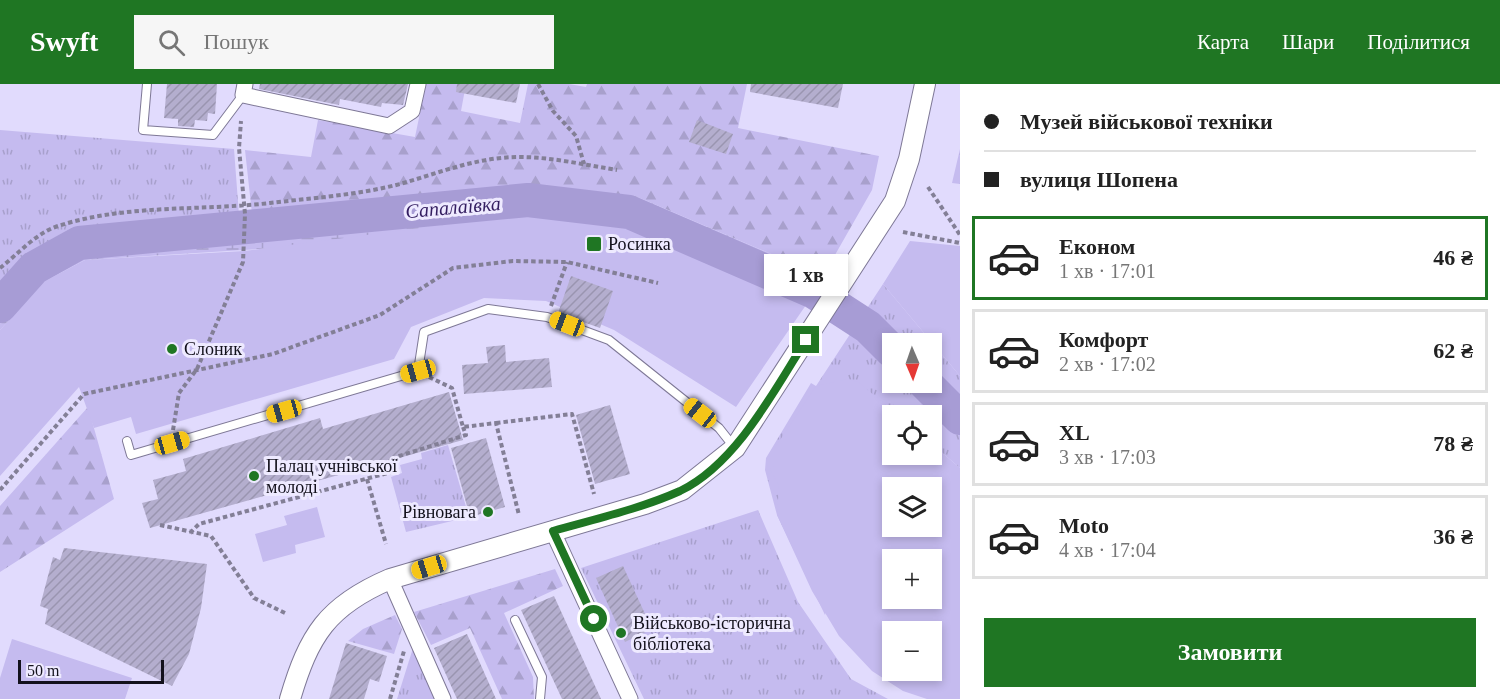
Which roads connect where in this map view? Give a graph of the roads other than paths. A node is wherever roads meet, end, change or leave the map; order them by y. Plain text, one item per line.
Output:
1 (147, 84) edge
2 (418, 84) edge
3 (926, 84) edge
4 (244, 90) edge
5 (127, 441) dead end
6 (735, 448) junction
7 (553, 531) junction
8 (390, 579) junction
9 (515, 620) dead end
10 (290, 699) edge
11 (443, 699) edge
12 (540, 699) edge
13 (630, 699) edge

1 - 4 lane
2 - 4 street
3 - 6 street
5 - 6 lane
6 - 7 street
7 - 8 street
7 - 13 street
8 - 10 street
8 - 11 street
9 - 12 lane

